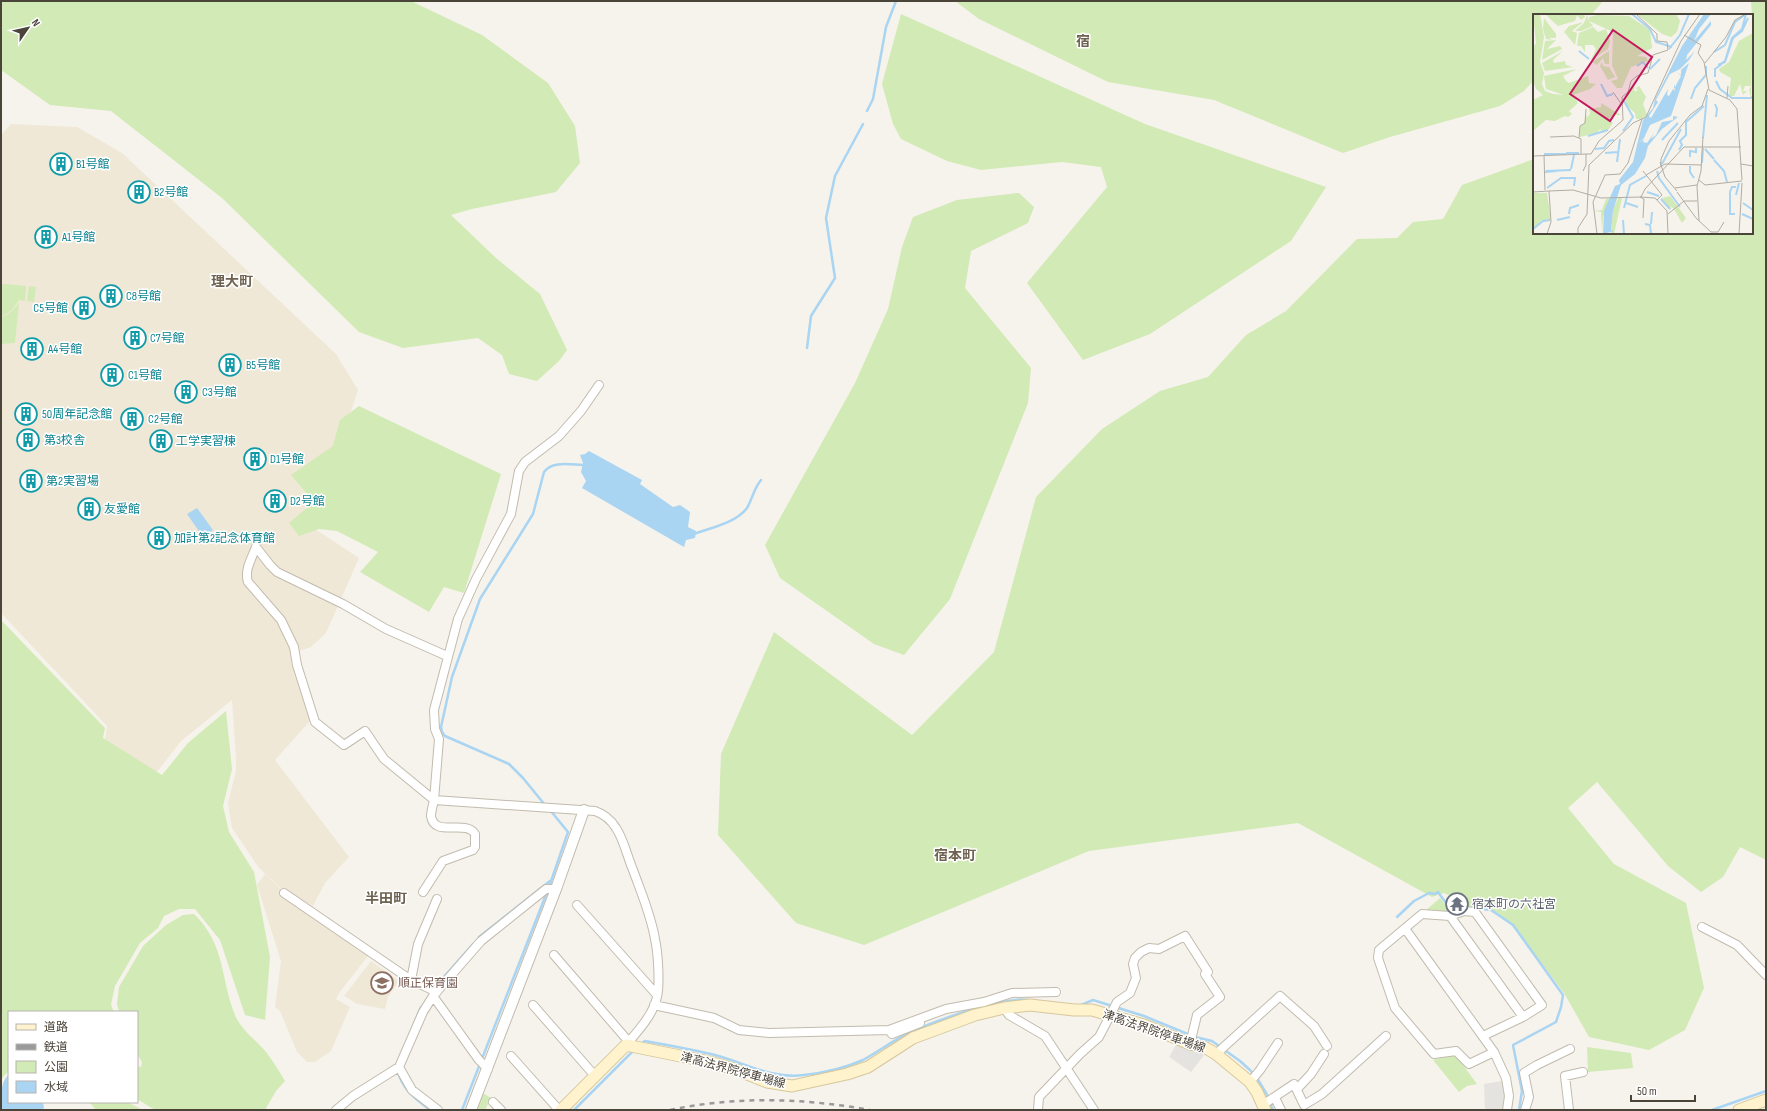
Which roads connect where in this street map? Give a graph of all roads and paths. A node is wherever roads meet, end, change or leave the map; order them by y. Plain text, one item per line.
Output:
1 (599, 385) dead end
2 (447, 656) junction
3 (434, 800) junction
4 (584, 810) junction
5 (551, 889) junction
6 (423, 892) dead end
7 (284, 893) dead end
8 (437, 899) dead end
9 (577, 905) dead end
10 (1450, 916) junction
11 (1702, 927) dead end
12 (1406, 930) junction
13 (554, 955) dead end
14 (1766, 975) edge
15 (411, 980) junction
16 (434, 992) junction
17 (1056, 992) dead end
18 (657, 995) junction
19 (533, 1005) dead end
20 (654, 1005) junction
21 (992, 1006) junction
22 (1113, 1009) junction
23 (940, 1012) junction
24 (1523, 1017) junction
25 (889, 1030) junction
26 (911, 1033) junction
27 (1386, 1036) dead end
28 (1483, 1036) junction
29 (1191, 1038) junction
30 (1278, 1043) dead end
31 (632, 1046) junction
32 (1327, 1046) dead end
33 (1570, 1049) dead end
34 (1220, 1050) junction
35 (1494, 1052) junction
36 (1324, 1054) dead end
37 (511, 1056) dead end
38 (483, 1065) junction
39 (397, 1068) junction
40 (1066, 1068) junction
41 (1583, 1072) dead end
42 (594, 1076) junction
43 (1253, 1078) junction
44 (1297, 1089) junction
45 (1766, 1100) edge
46 (493, 1102) dead end
47 (1269, 1103) edge
48 (1745, 1109) edge
49 (336, 1110) edge
50 (438, 1110) edge
51 (471, 1110) edge
52 (500, 1110) edge
53 (560, 1110) edge
54 (1038, 1110) edge
55 (1094, 1110) edge
56 (1280, 1110) edge
57 (1507, 1110) edge
58 (1525, 1110) edge
59 (1569, 1110) edge

1 - 2 street
2 - 3 street
2 - 3 street
3 - 4 street
3 - 6 street
4 - 5 street
4 - 18 street
5 - 16 street
5 - 38 street
7 - 15 street
8 - 15 street
9 - 18 street
10 - 12 street
10 - 24 street
10 - 24 street
11 - 14 street
12 - 28 street
12 - 35 street
13 - 31 street
15 - 16 street
16 - 38 street
16 - 39 street
17 - 21 street
18 - 20 street
19 - 42 street
20 - 25 street
20 - 31 street
21 - 22 main road, 津高法界院停車場線
21 - 23 street
21 - 26 main road, 津高法界院停車場線
21 - 40 street
22 - 29 main road, 津高法界院停車場線
22 - 29 street
22 - 40 street
23 - 25 street
23 - 26 street
24 - 28 street
25 - 26 street
26 - 31 main road, 津高法界院停車場線
27 - 44 street
28 - 35 street
29 - 34 main road, 津高法界院停車場線
30 - 43 street
31 - 42 main road
32 - 34 street
33 - 58 street
34 - 43 main road, 津高法界院停車場線
35 - 57 street
36 - 44 street
37 - 53 street
38 - 51 street
39 - 49 street
39 - 50 street
40 - 54 street
40 - 55 street
41 - 59 street
42 - 53 main road
43 - 47 main road, 津高法界院停車場線
44 - 47 street
45 - 48 main road
46 - 52 street
47 - 56 street

